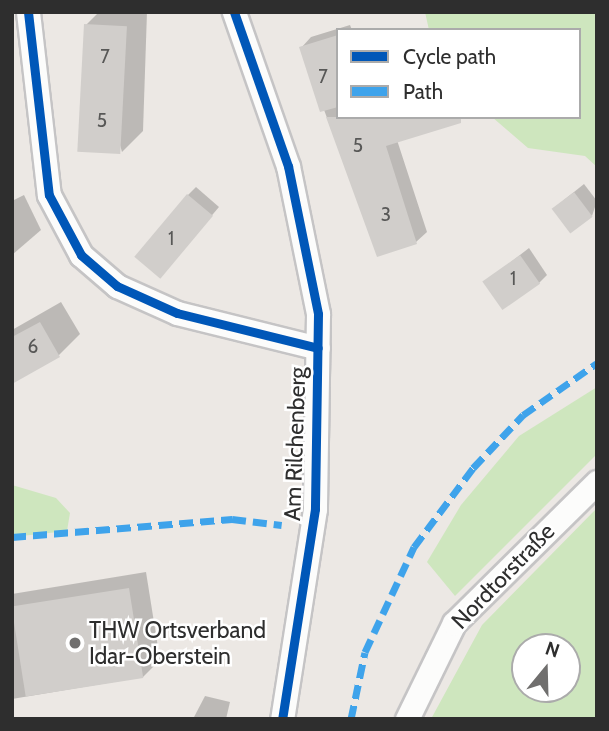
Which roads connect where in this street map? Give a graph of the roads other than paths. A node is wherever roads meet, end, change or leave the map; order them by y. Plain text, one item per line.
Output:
1 (28, 12) edge
2 (234, 12) edge
3 (318, 348) junction
4 (597, 482) edge
5 (282, 719) edge
6 (407, 719) edge

1 - 3 street
2 - 3 street, Am Rilchenberg
3 - 5 street, Am Rilchenberg
4 - 6 street, Nordtorstraße

